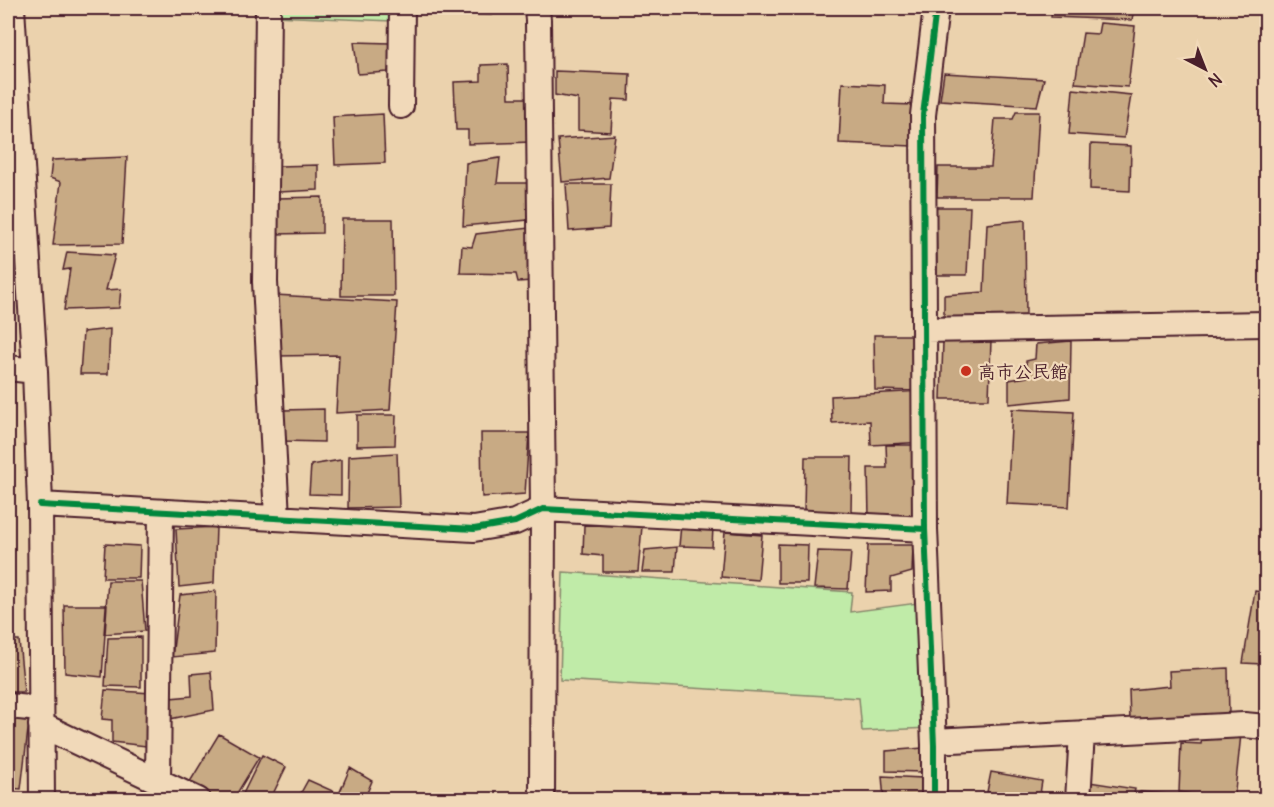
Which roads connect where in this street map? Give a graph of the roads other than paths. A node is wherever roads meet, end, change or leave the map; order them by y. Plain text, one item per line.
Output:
1 (12, 8) edge
2 (268, 8) edge
3 (402, 8) edge
4 (537, 8) edge
5 (936, 8) edge
6 (401, 106) dead end
7 (1266, 324) edge
8 (924, 330) junction
9 (8, 368) edge
10 (35, 371) junction
11 (40, 505) junction
12 (543, 509) junction
13 (161, 512) junction
14 (277, 518) junction
15 (925, 529) junction
16 (8, 706) edge
17 (41, 717) junction
18 (1266, 727) edge
19 (1082, 733) junction
20 (934, 741) junction
21 (158, 780) junction
22 (42, 800) edge
23 (198, 800) edge
24 (542, 800) edge
25 (934, 800) edge
26 (1078, 800) edge

1 - 10 street
2 - 14 street
3 - 6 street
4 - 12 street
5 - 8 street
7 - 8 street
8 - 15 street
9 - 10 street
10 - 11 street
11 - 13 street
11 - 17 street
12 - 14 street
12 - 15 street
12 - 24 street
13 - 14 street
13 - 21 street
15 - 20 street
16 - 17 street
17 - 21 street
17 - 22 street
18 - 19 street
19 - 20 street
19 - 26 street
20 - 25 street
21 - 23 street

